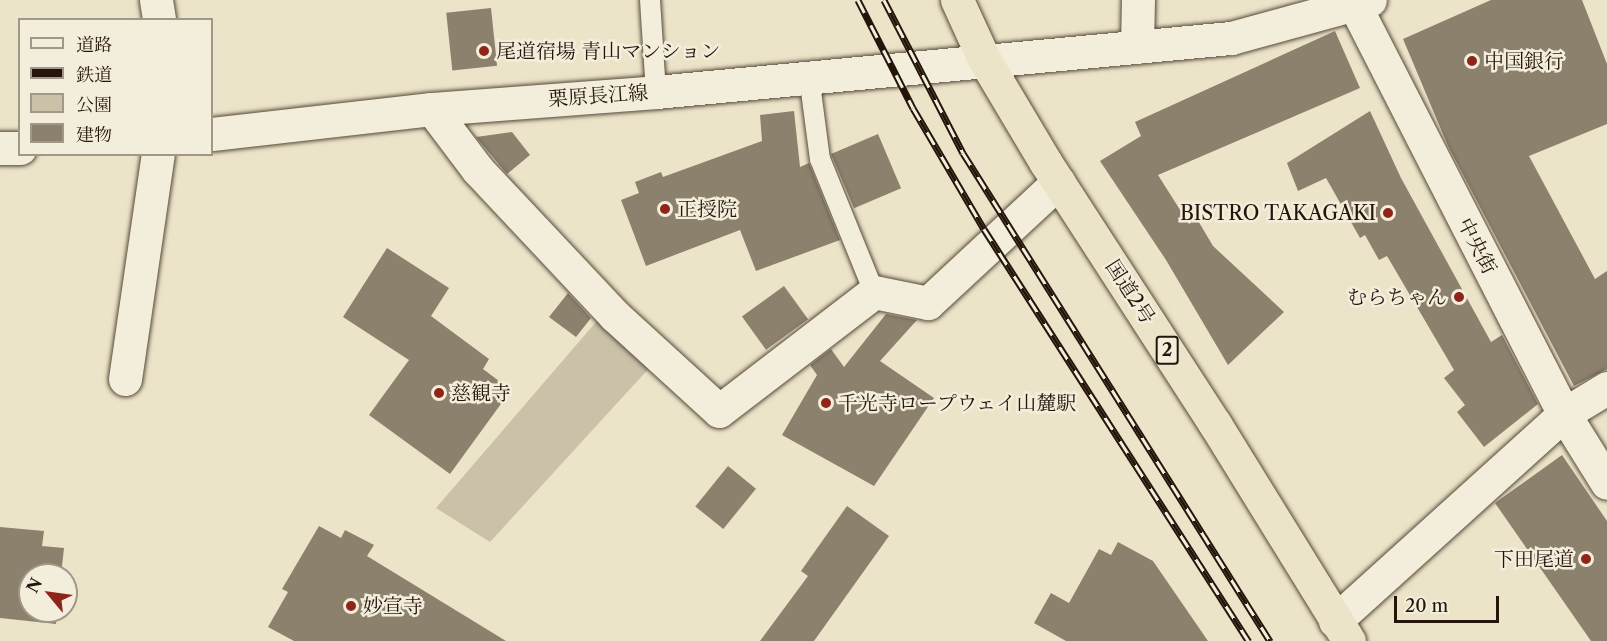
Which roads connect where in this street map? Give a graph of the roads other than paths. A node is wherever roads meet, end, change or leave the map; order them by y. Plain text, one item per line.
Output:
1 (156, 0) edge
2 (650, 0) edge
3 (957, 0) edge
4 (1138, 0) edge
5 (1358, 2) edge
6 (159, 18) edge
7 (1137, 47) junction
8 (984, 59) junction
9 (809, 76) junction
10 (656, 92) junction
11 (432, 108) junction
12 (213, 134) edge
13 (0, 148) edge
14 (18, 148) edge
15 (158, 156) edge
16 (1058, 182) junction
17 (874, 292) junction
18 (125, 379) dead end
19 (1607, 388) edge
20 (1564, 414) junction
21 (1607, 483) edge
22 (1342, 631) edge

1 - 6 street
2 - 10 lane
3 - 8 highway, 国道2号 / 2
4 - 7 street
5 - 7 street, 栗原長江線
5 - 20 street, 中央街
7 - 8 street, 栗原長江線
8 - 9 street, 栗原長江線
8 - 16 highway, 国道2号 / 2
9 - 10 street, 栗原長江線
9 - 17 lane
10 - 11 street, 栗原長江線
11 - 12 street, 栗原長江線
11 - 17 street
13 - 14 street
15 - 18 street
16 - 17 street
16 - 22 highway, 国道2号 / 2
19 - 20 street
20 - 21 street, 中央街
20 - 22 street

